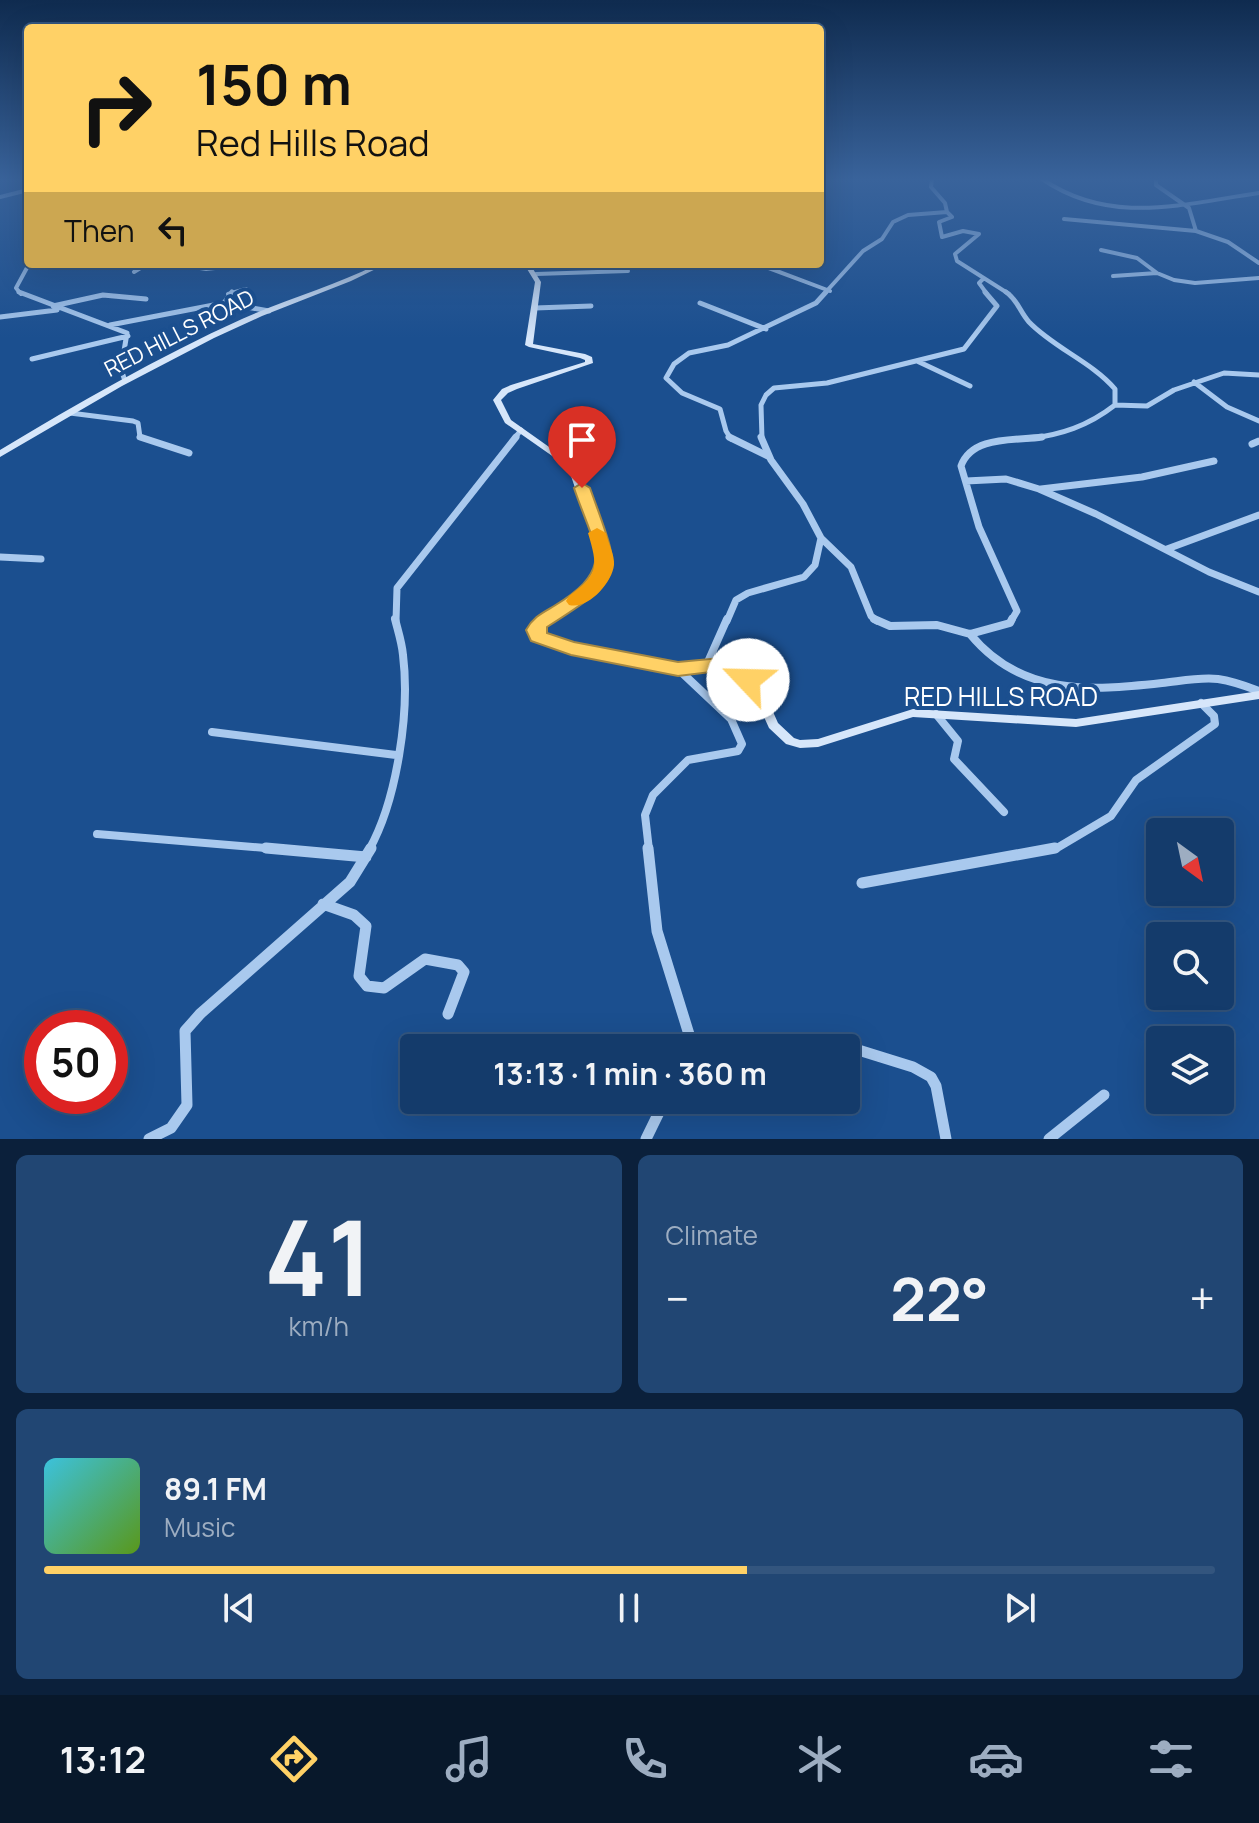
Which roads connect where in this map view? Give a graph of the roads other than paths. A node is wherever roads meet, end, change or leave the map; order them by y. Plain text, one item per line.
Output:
1 (884, 232) edge
2 (939, 232) edge
3 (960, 232) edge
4 (977, 232) edge
5 (1199, 232) edge
6 (1101, 250) dead end
7 (1259, 263) edge
8 (27, 268) edge
9 (140, 268) edge
10 (375, 268) edge
11 (531, 268) edge
12 (622, 268) edge
13 (769, 268) edge
14 (628, 271) dead end
15 (134, 272) dead end
16 (621, 272) junction
17 (1157, 273) junction
18 (536, 274) junction
19 (1113, 276) dead end
20 (984, 278) junction
21 (1259, 278) edge
22 (246, 289) dead end
23 (830, 291) junction
24 (146, 299) dead end
25 (224, 303) junction
26 (700, 303) dead end
27 (591, 306) dead end
28 (51, 307) junction
29 (535, 308) junction
30 (59, 310) junction
31 (269, 311) junction
32 (0, 317) edge
33 (106, 325) junction
34 (766, 329) junction
35 (128, 336) junction
36 (32, 359) dead end
37 (915, 361) junction
38 (1259, 375) edge
39 (125, 381) junction
40 (1194, 382) junction
41 (970, 386) dead end
42 (1115, 405) junction
43 (70, 413) junction
44 (1259, 421) edge
45 (521, 430) junction
46 (189, 453) dead end
47 (0, 454) edge
48 (768, 456) junction
49 (1214, 461) dead end
50 (966, 481) junction
51 (1039, 489) junction
52 (1259, 515) edge
53 (821, 538) junction
54 (1167, 549) junction
55 (0, 557) edge
56 (41, 559) dead end
57 (1259, 592) edge
58 (970, 634) junction
59 (707, 664) junction
60 (678, 669) junction
61 (1259, 693) edge
62 (1201, 703) junction
63 (936, 714) junction
64 (212, 732) dead end
65 (396, 755) junction
66 (1004, 812) dead end
67 (97, 834) dead end
68 (366, 857) junction
69 (862, 883) dead end
70 (323, 904) junction
71 (448, 1014) dead end
72 (687, 1034) edge
73 (860, 1051) edge
74 (1104, 1095) dead end
75 (658, 1114) edge
76 (149, 1139) edge
77 (646, 1139) edge
78 (946, 1139) edge
79 (1049, 1139) edge

1 - 23 street
2 - 3 street
4 - 20 street
5 - 7 street
6 - 17 street
8 - 28 street
9 - 15 street
10 - 31 main road, RED HILLS ROAD
11 - 18 main road
12 - 16 street
13 - 23 street
14 - 16 street
16 - 18 street
17 - 19 street
17 - 21 street
18 - 29 main road, RED HILLS ROAD
20 - 37 street
20 - 42 street
22 - 25 street
23 - 34 street
24 - 28 street
25 - 31 street
25 - 33 street
26 - 34 street
27 - 29 street
28 - 30 street
29 - 45 main road, RED HILLS ROAD
30 - 32 street
30 - 33 street
31 - 39 main road, RED HILLS ROAD
33 - 35 street
34 - 48 street
35 - 36 street
35 - 39 street
37 - 41 street
37 - 48 street
38 - 40 street
39 - 43 main road, RED HILLS ROAD
40 - 42 street
40 - 44 street
42 - 50 street
43 - 46 street
43 - 47 main road, RED HILLS ROAD
45 - 60 main road, RED HILLS ROAD
45 - 65 street
48 - 53 street
49 - 51 street
50 - 51 street
50 - 58 street
51 - 54 street
52 - 54 street
53 - 58 street
53 - 59 street
54 - 57 street
55 - 56 street
58 - 61 street
59 - 60 main road, RED HILLS ROAD
59 - 63 main road, RED HILLS ROAD
60 - 72 street
61 - 62 main road, RED HILLS ROAD
62 - 63 main road, RED HILLS ROAD
62 - 69 street
63 - 66 street
64 - 65 street
65 - 68 street
67 - 68 street
68 - 70 street
70 - 71 street
70 - 76 street
73 - 78 street
74 - 79 street
75 - 77 street

